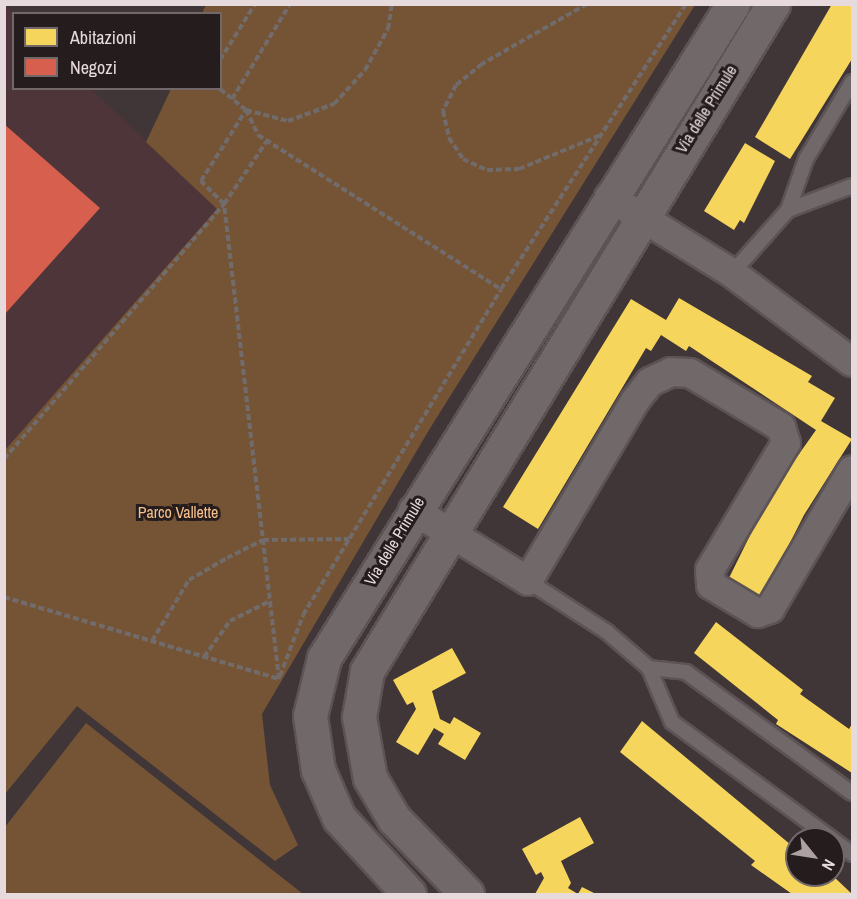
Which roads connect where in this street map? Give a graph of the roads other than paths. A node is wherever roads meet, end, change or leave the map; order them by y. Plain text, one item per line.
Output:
1 (733, 4) edge
2 (772, 4) edge
3 (852, 82) edge
4 (852, 186) edge
5 (609, 197) junction
6 (788, 210) junction
7 (640, 214) junction
8 (732, 273) junction
9 (852, 362) edge
10 (852, 470) edge
11 (413, 510) junction
12 (449, 530) junction
13 (528, 581) junction
14 (649, 668) junction
15 (852, 793) edge
16 (816, 827) edge
17 (409, 894) edge
18 (467, 894) edge

1 - 5 street, Via delle Primule
2 - 7 street, Via delle Primule
3 - 6 lane
4 - 6 lane
5 - 7 street
5 - 11 street, Via delle Primule
6 - 8 lane
7 - 8 street
7 - 12 street, Via delle Primule
8 - 9 street
10 - 13 street
11 - 12 street
11 - 17 street, Via delle Primule
12 - 13 street
12 - 18 street, Via delle Primule
13 - 14 lane
14 - 15 lane
14 - 16 lane

